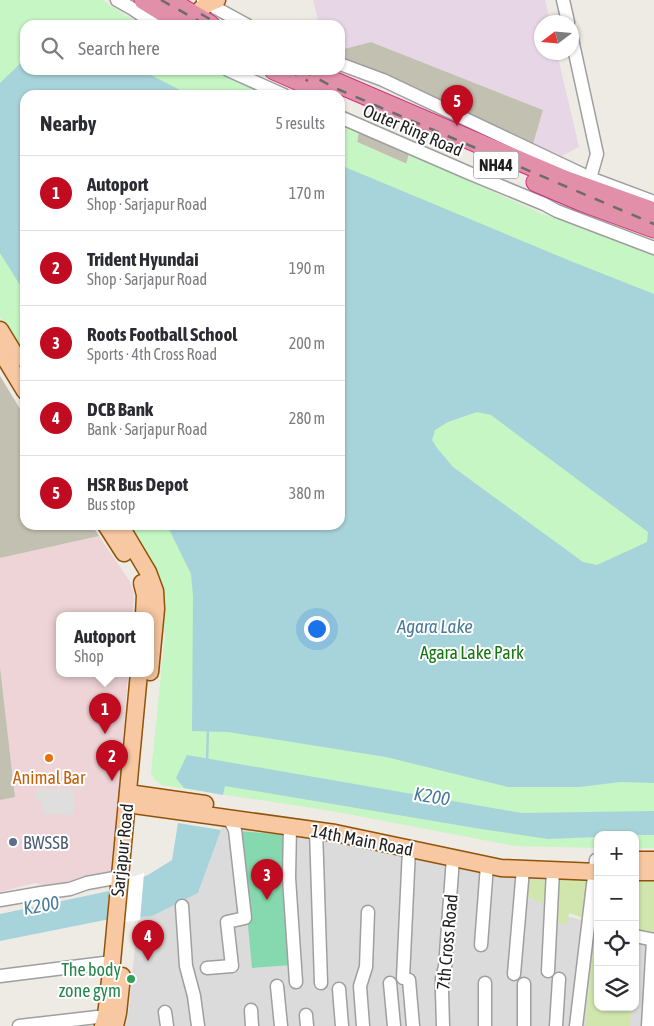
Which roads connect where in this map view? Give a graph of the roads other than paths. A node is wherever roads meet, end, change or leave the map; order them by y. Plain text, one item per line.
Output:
1 (117, 0) edge
2 (144, 0) edge
3 (168, 0) edge
4 (563, 0) edge
5 (201, 14) edge
6 (566, 15) edge
7 (149, 20) edge
8 (226, 20) edge
9 (577, 60) edge
10 (345, 66) edge
11 (239, 75) edge
12 (286, 75) edge
13 (319, 75) edge
14 (273, 90) edge
15 (321, 90) edge
16 (345, 100) edge
17 (345, 119) edge
18 (587, 190) junction
19 (654, 202) edge
20 (654, 212) edge
21 (654, 228) edge
22 (654, 248) edge
23 (2, 343) edge
24 (20, 365) edge
25 (20, 381) edge
26 (109, 530) edge
27 (123, 530) edge
28 (144, 612) edge
29 (154, 630) edge
30 (139, 677) edge
31 (149, 677) edge
32 (133, 799) junction
33 (226, 814) junction
34 (290, 826) junction
35 (316, 830) junction
36 (409, 849) junction
37 (453, 858) junction
38 (639, 860) edge
39 (654, 860) edge
40 (487, 865) junction
41 (594, 866) edge
42 (594, 866) edge
43 (523, 869) junction
44 (553, 870) junction
45 (639, 872) edge
46 (654, 872) edge
47 (596, 876) edge
48 (123, 879) junction
49 (0, 900) edge
50 (182, 906) dead end
51 (368, 912) dead end
52 (121, 923) junction
53 (593, 928) edge
54 (639, 937) edge
55 (653, 940) edge
56 (481, 945) dead end
57 (112, 962) junction
58 (207, 968) dead end
59 (548, 971) dead end
60 (514, 974) dead end
61 (0, 976) edge
62 (558, 980) dead end
63 (296, 982) dead end
64 (390, 983) dead end
65 (485, 983) dead end
66 (321, 984) dead end
67 (524, 984) dead end
68 (276, 986) dead end
69 (339, 989) dead end
70 (251, 1010) dead end
71 (165, 1012) dead end
72 (108, 1023) edge
73 (19, 1026) edge
74 (167, 1026) edge
75 (198, 1026) edge
76 (252, 1026) edge
77 (281, 1026) edge
78 (342, 1026) edge
79 (364, 1026) edge
80 (394, 1026) edge
81 (413, 1026) edge
82 (443, 1026) edge
83 (485, 1026) edge
84 (524, 1026) edge
85 (556, 1026) edge
86 (576, 1026) edge
87 (648, 1026) edge

1 - 7 street
2 - 5 highway
3 - 5 highway
4 - 6 street
5 - 8 street
9 - 18 street
10 - 18 street
11 - 14 street
12 - 15 highway
13 - 18 highway, Outer Ring Road / NH44
16 - 18 highway, Outer Ring Road / NH44
17 - 22 street
18 - 19 street
18 - 20 highway, Outer Ring Road / NH44
18 - 21 highway, Outer Ring Road / NH44
23 - 24 main road
23 - 25 main road
26 - 28 main road
27 - 29 main road, Sarjapur Road
30 - 32 main road, Sarjapur Road
31 - 32 main road, Sarjapur Road
32 - 33 main road, 14th Main Road
32 - 48 main road, Sarjapur Road
33 - 34 main road, 14th Main Road
33 - 41 main road, 14th Main Road
33 - 58 street
34 - 35 main road, 14th Main Road
34 - 63 street
35 - 36 main road, 14th Main Road
35 - 66 street
36 - 37 main road, 14th Main Road
36 - 81 street
37 - 40 main road, 14th Main Road
37 - 82 street, 7th Cross Road
38 - 39 main road
40 - 43 main road, 14th Main Road
40 - 56 street
42 - 44 main road, 14th Main Road
43 - 44 main road, 14th Main Road
43 - 60 street
44 - 59 street
45 - 46 main road
47 - 53 street
48 - 49 street
48 - 52 main road, Sarjapur Road
50 - 75 street
51 - 79 street
52 - 57 main road, Sarjapur Road
52 - 72 main road, Sarjapur Road
53 - 86 street
54 - 55 street
55 - 87 street
57 - 61 street
57 - 72 main road, Sarjapur Road
62 - 85 street
64 - 80 street
65 - 83 street
67 - 84 street
68 - 77 street
69 - 78 street
70 - 76 street
71 - 74 street
72 - 73 street

